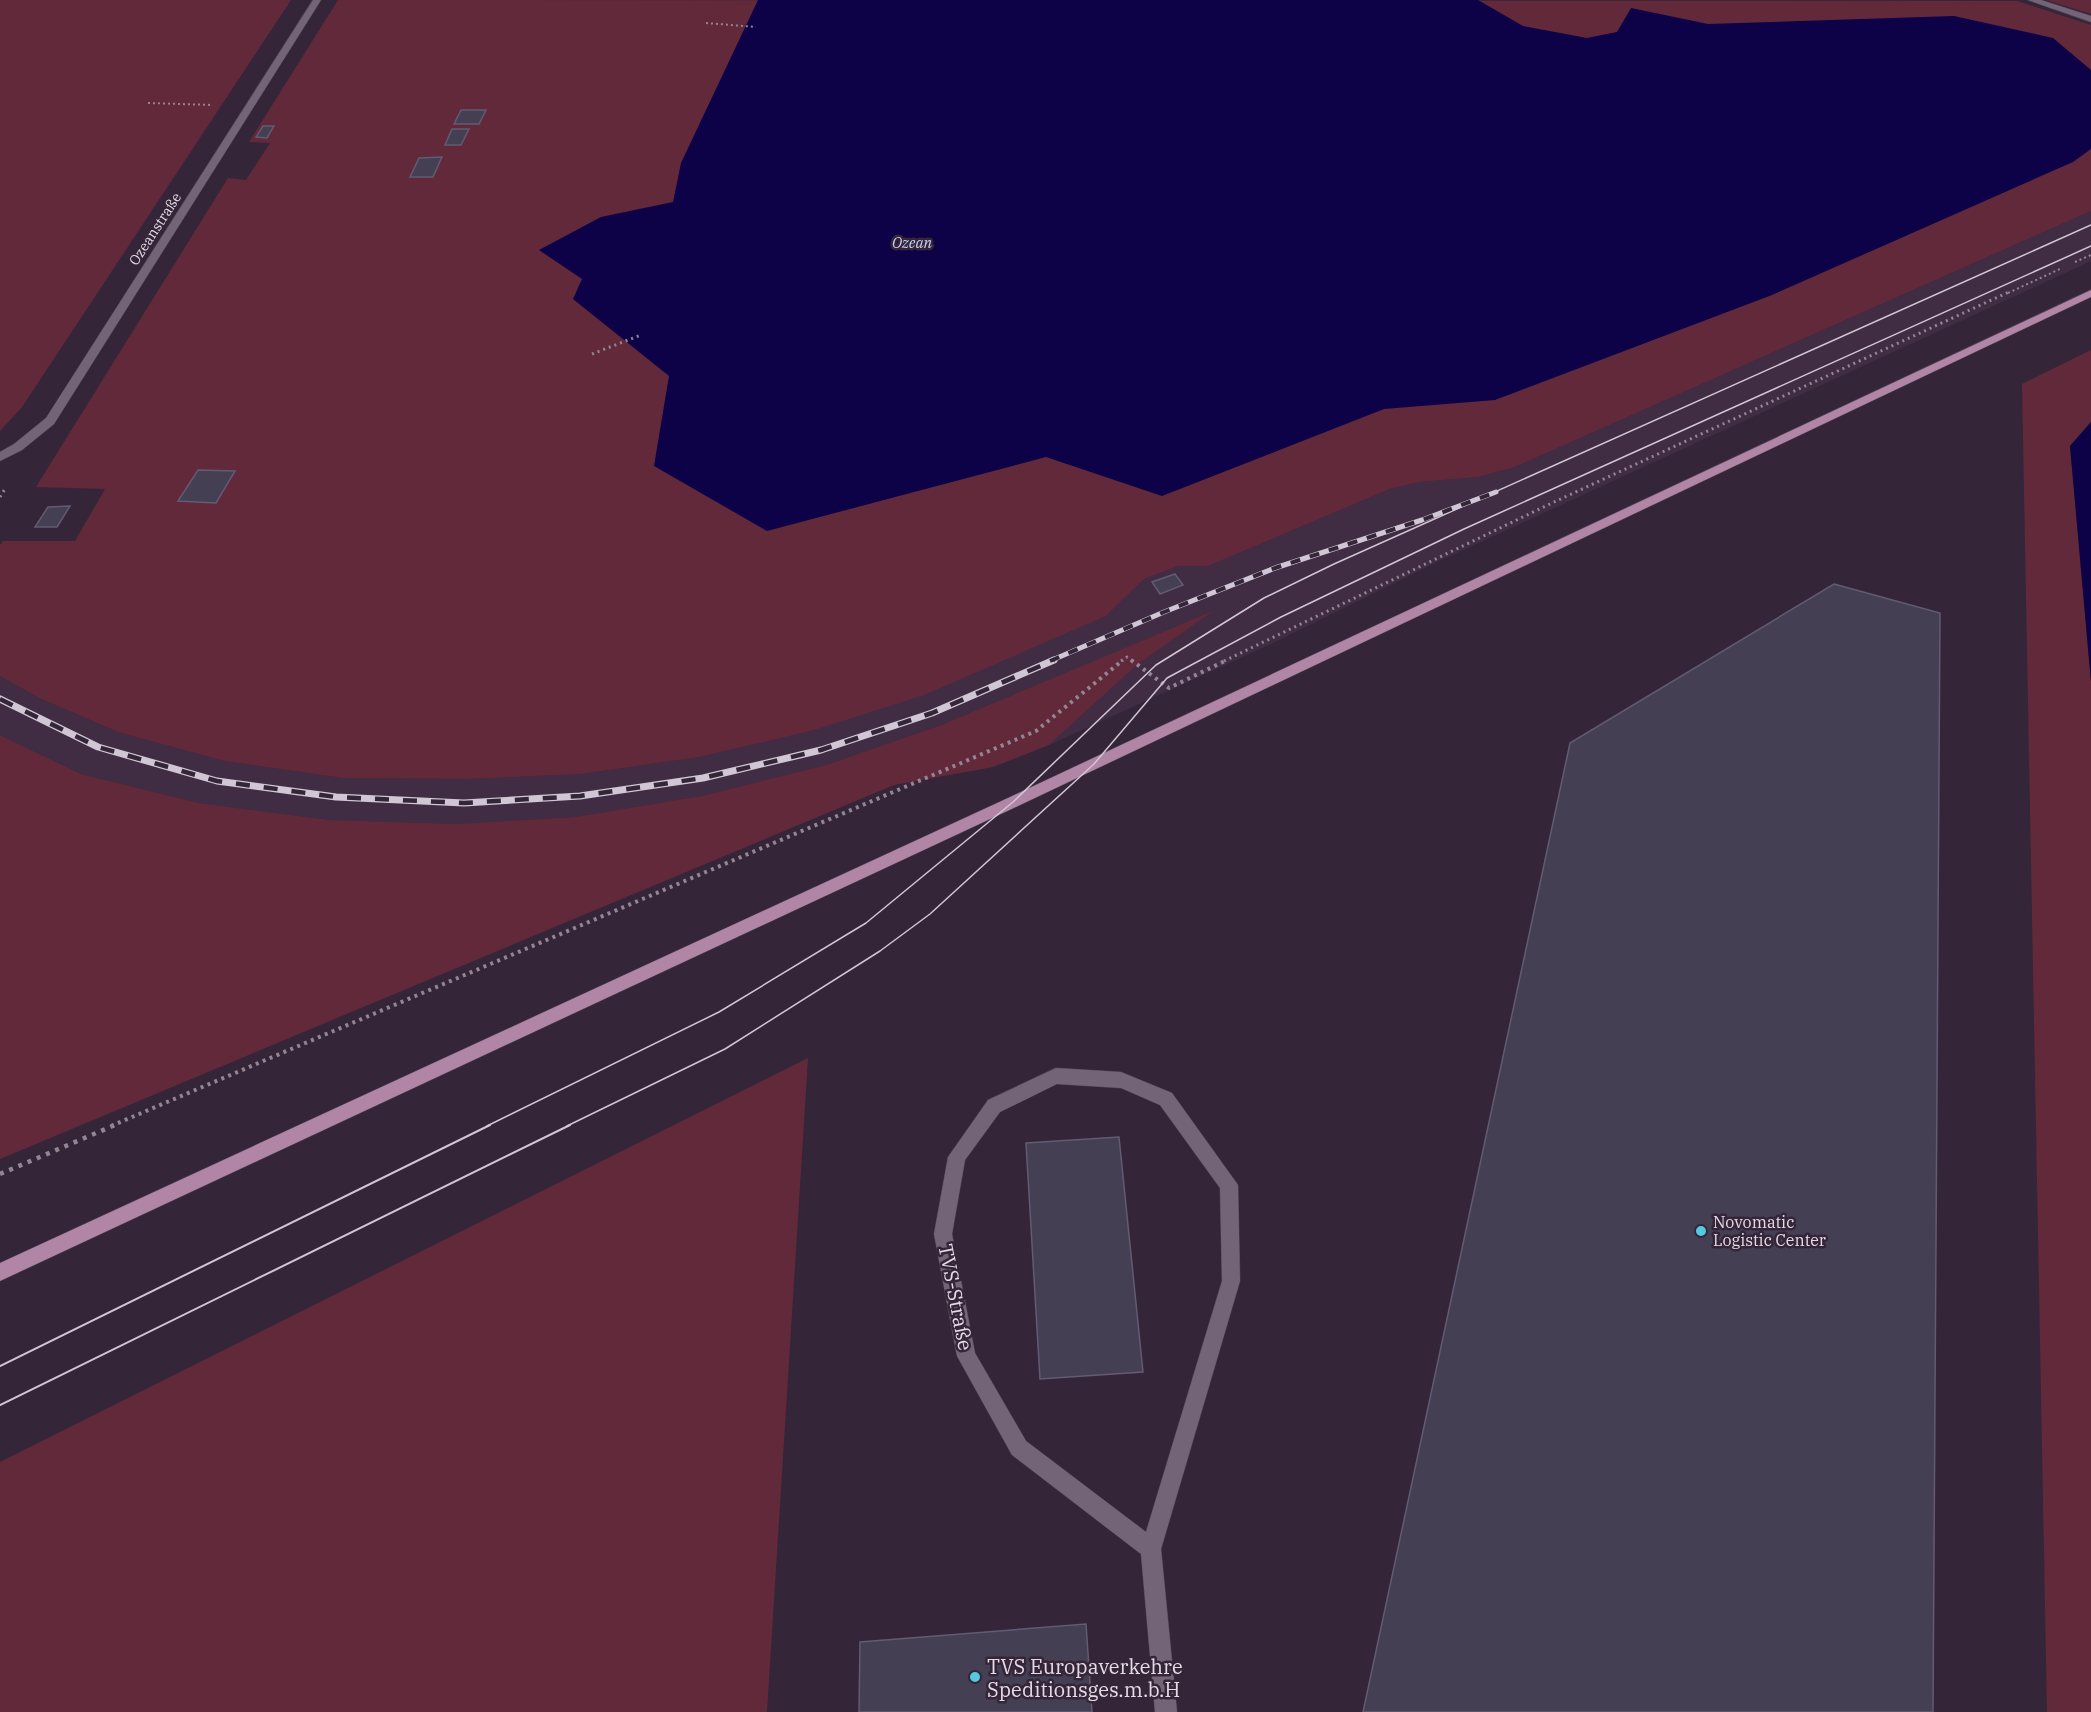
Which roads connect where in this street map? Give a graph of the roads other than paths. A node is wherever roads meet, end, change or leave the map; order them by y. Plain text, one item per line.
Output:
1 (317, 0) edge
2 (2032, 0) edge
3 (2091, 20) edge
4 (2091, 293) edge
5 (0, 457) edge
6 (0, 1272) edge
7 (1151, 1549) junction
8 (1166, 1712) edge

1 - 5 street, Ozeanstraße
2 - 3 street
4 - 6 main road
7 - 7 street, TVS-Straße
7 - 8 street, TVS-Straße

